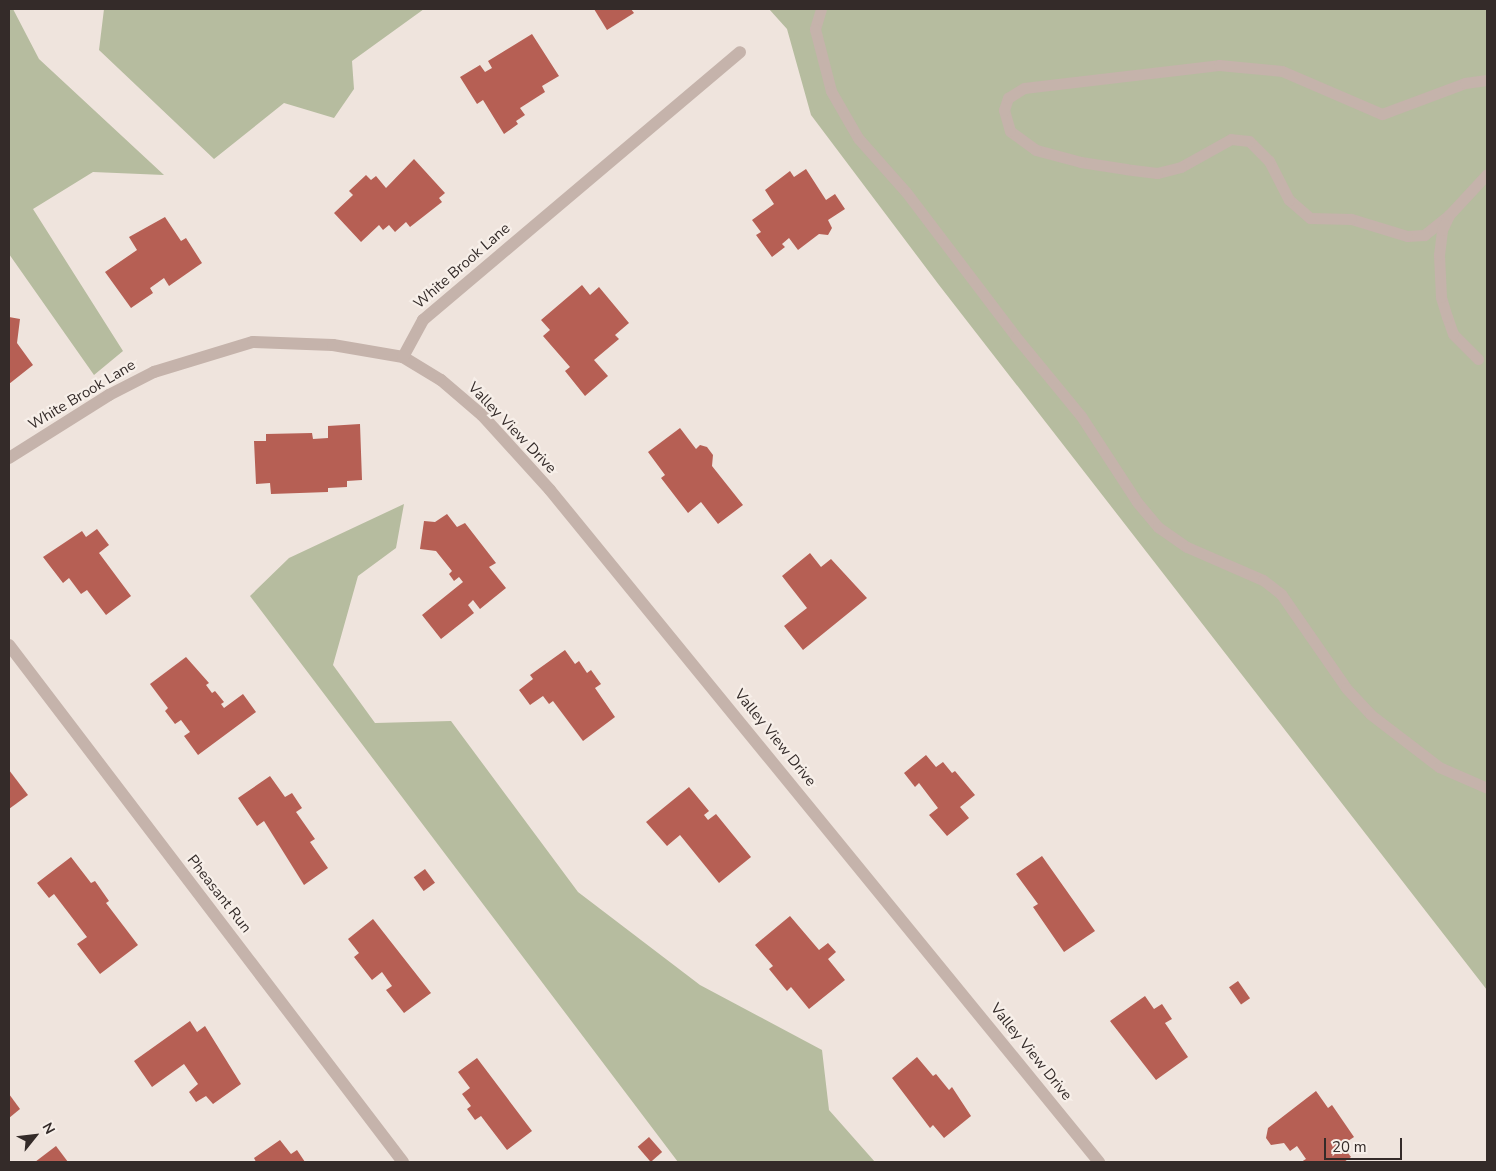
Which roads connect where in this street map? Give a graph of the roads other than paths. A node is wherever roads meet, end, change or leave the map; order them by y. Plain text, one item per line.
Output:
1 (821, 9) edge
2 (740, 52) dead end
3 (1487, 80) edge
4 (1487, 174) edge
5 (1449, 215) junction
6 (402, 357) junction
7 (1478, 359) dead end
8 (9, 458) edge
9 (9, 645) edge
10 (1487, 788) edge
11 (404, 1162) edge
12 (1099, 1162) edge

1 - 10 lane
2 - 6 street, White Brook Lane
3 - 5 lane
4 - 5 lane
5 - 7 lane
6 - 8 street, White Brook Lane
6 - 12 street, Valley View Drive
9 - 11 street, Pheasant Run

